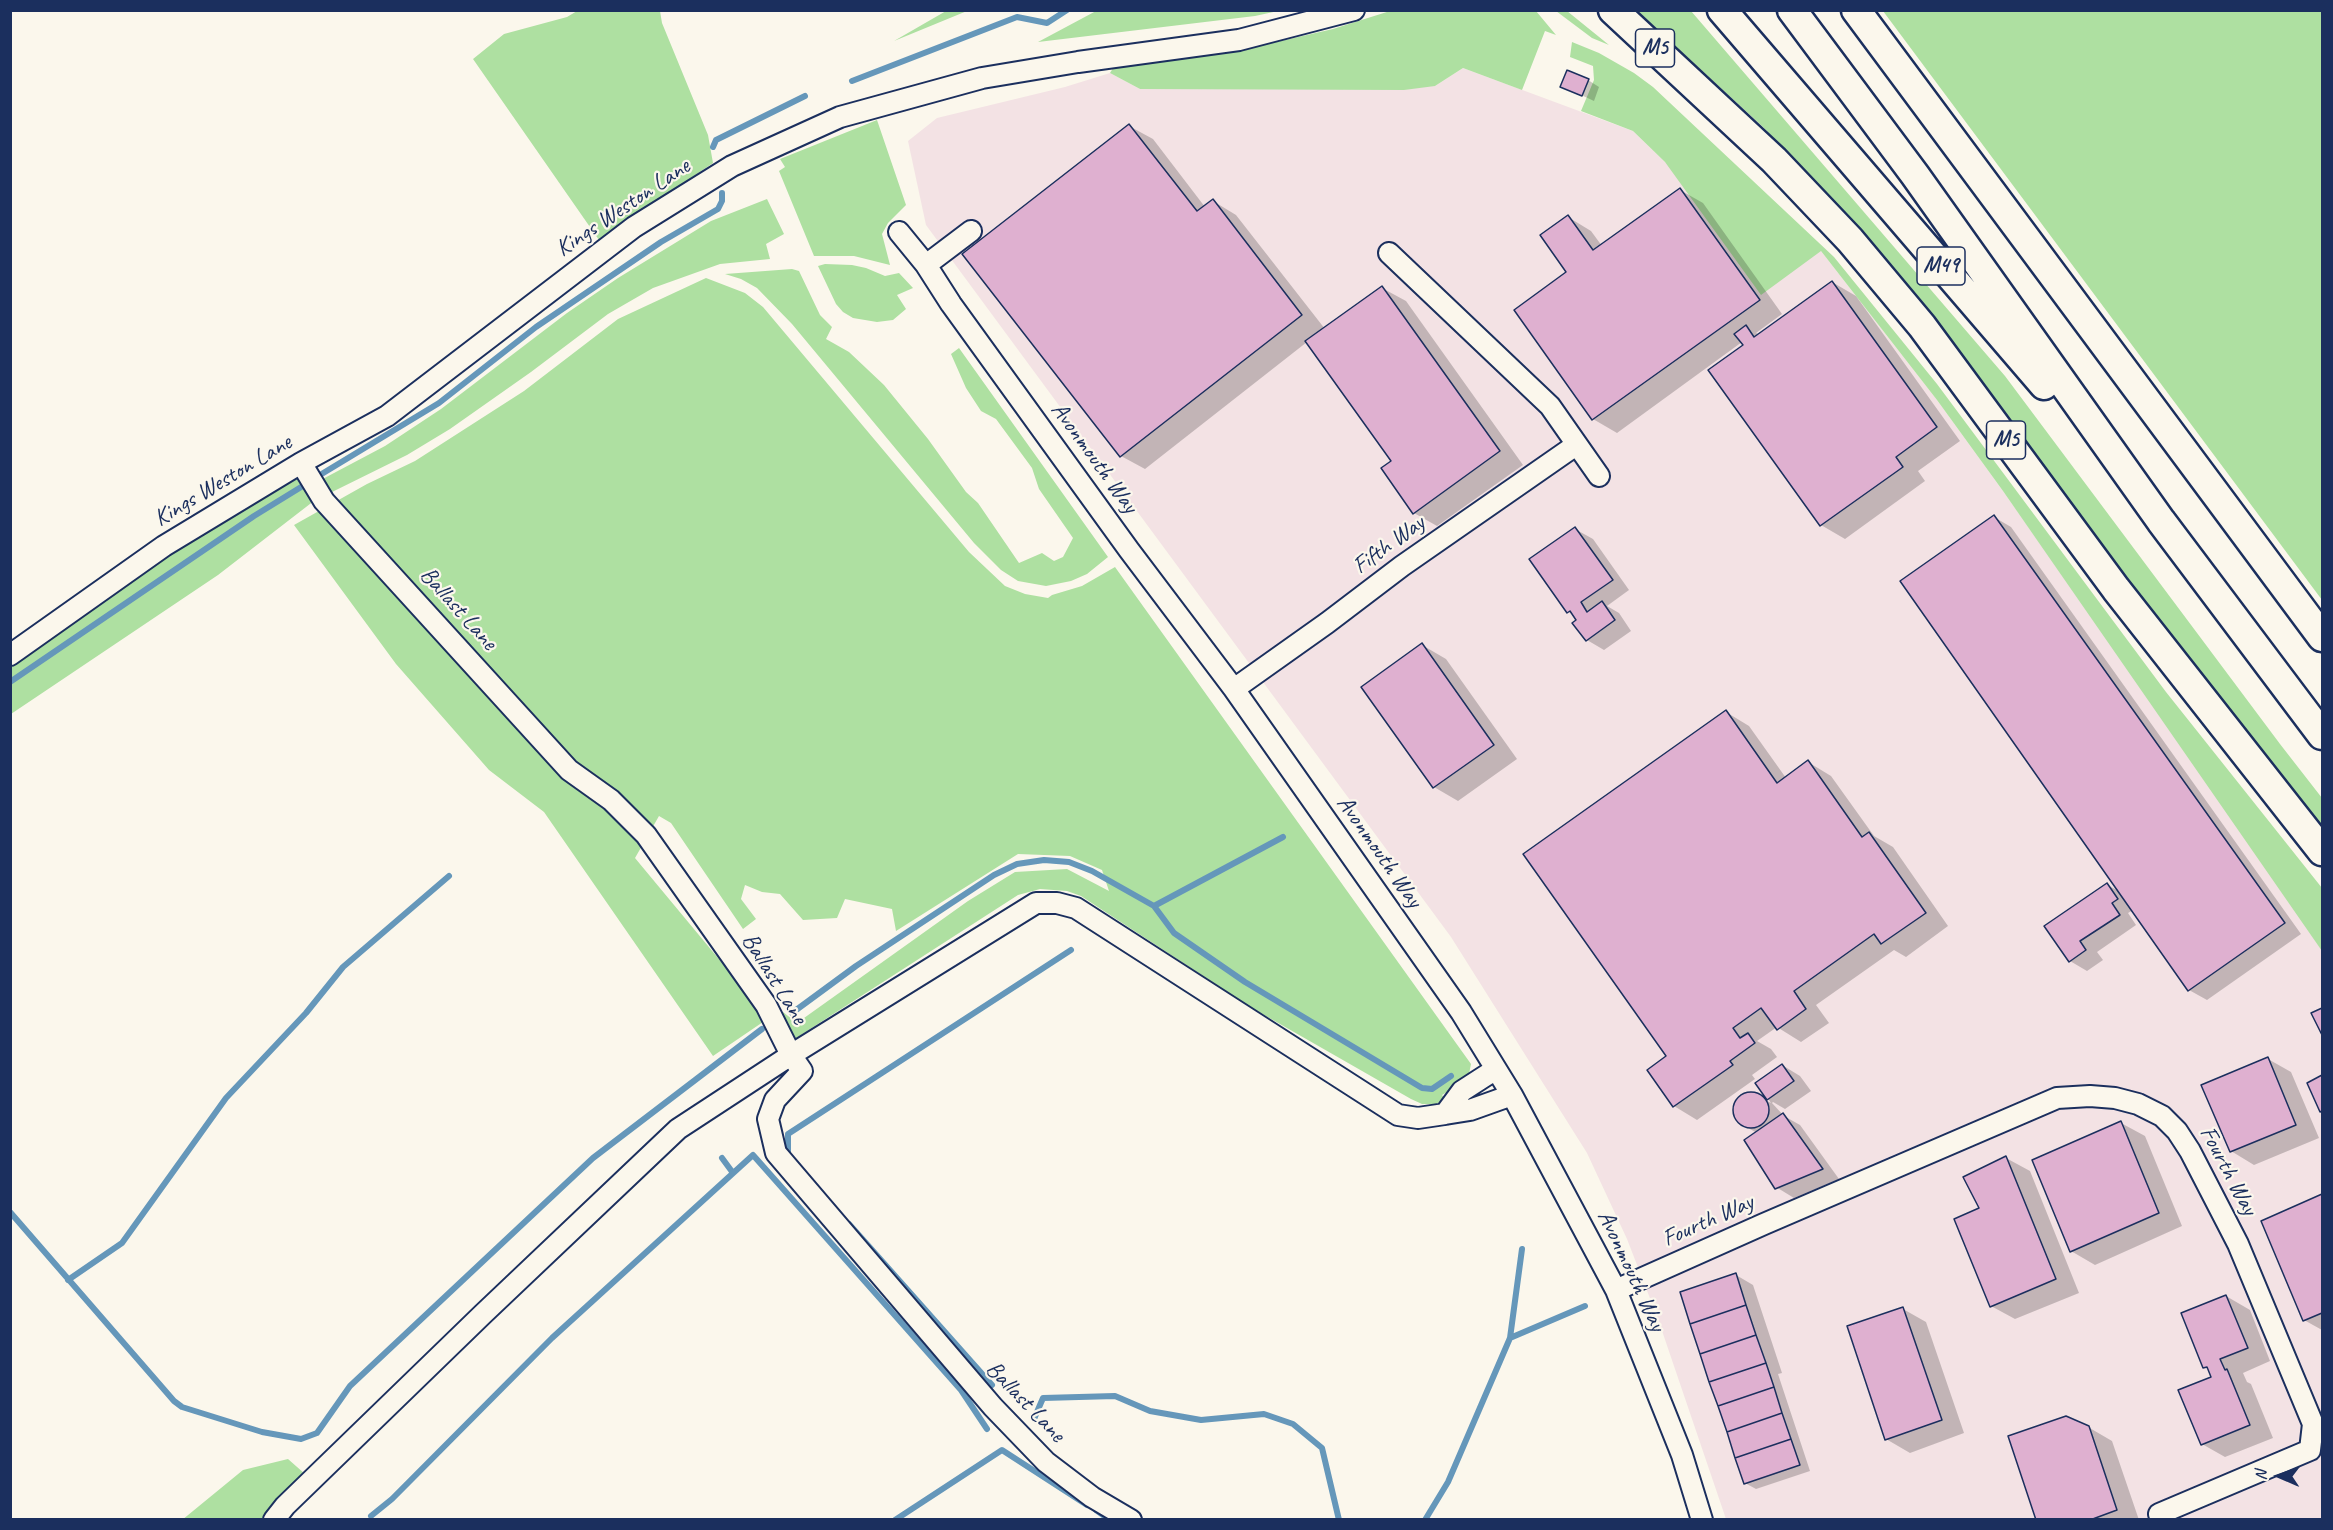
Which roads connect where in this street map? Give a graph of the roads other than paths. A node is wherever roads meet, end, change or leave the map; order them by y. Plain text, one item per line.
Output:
1 (1354, 10) edge
2 (1593, 10) edge
3 (1613, 10) edge
4 (1722, 10) edge
5 (1792, 10) edge
6 (1856, 10) edge
7 (1696, 86) junction
8 (971, 231) dead end
9 (899, 232) dead end
10 (1389, 253) dead end
11 (926, 265) junction
12 (1576, 445) junction
13 (301, 463) junction
14 (1599, 476) dead end
15 (2161, 521) junction
16 (2322, 637) edge
17 (10, 655) edge
18 (1234, 689) junction
19 (2322, 735) edge
20 (2322, 851) edge
21 (791, 1055) junction
22 (1496, 1069) junction
23 (1512, 1095) junction
24 (1445, 1114) junction
25 (1617, 1290) junction
26 (2159, 1514) dead end
27 (274, 1520) edge
28 (1131, 1520) edge
29 (1702, 1520) edge

1 - 13 street, Kings Weston Lane
2 - 7 highway
3 - 7 highway, M5
4 - 15 highway, M49
5 - 15 highway
6 - 16 highway
7 - 20 highway, M5
8 - 11 street
9 - 11 street, Avonmouth Way
10 - 12 street
11 - 18 street, Avonmouth Way
12 - 14 street
12 - 18 street, Fifth Way
13 - 17 street, Kings Weston Lane
13 - 21 street, Ballast Lane
15 - 19 highway
18 - 22 street, Avonmouth Way
21 - 24 street
21 - 27 street
21 - 28 street, Ballast Lane
22 - 23 street, Avonmouth Way
22 - 24 street
23 - 24 street
23 - 25 street, Avonmouth Way
25 - 26 street, Fourth Way
25 - 29 street, Avonmouth Way

